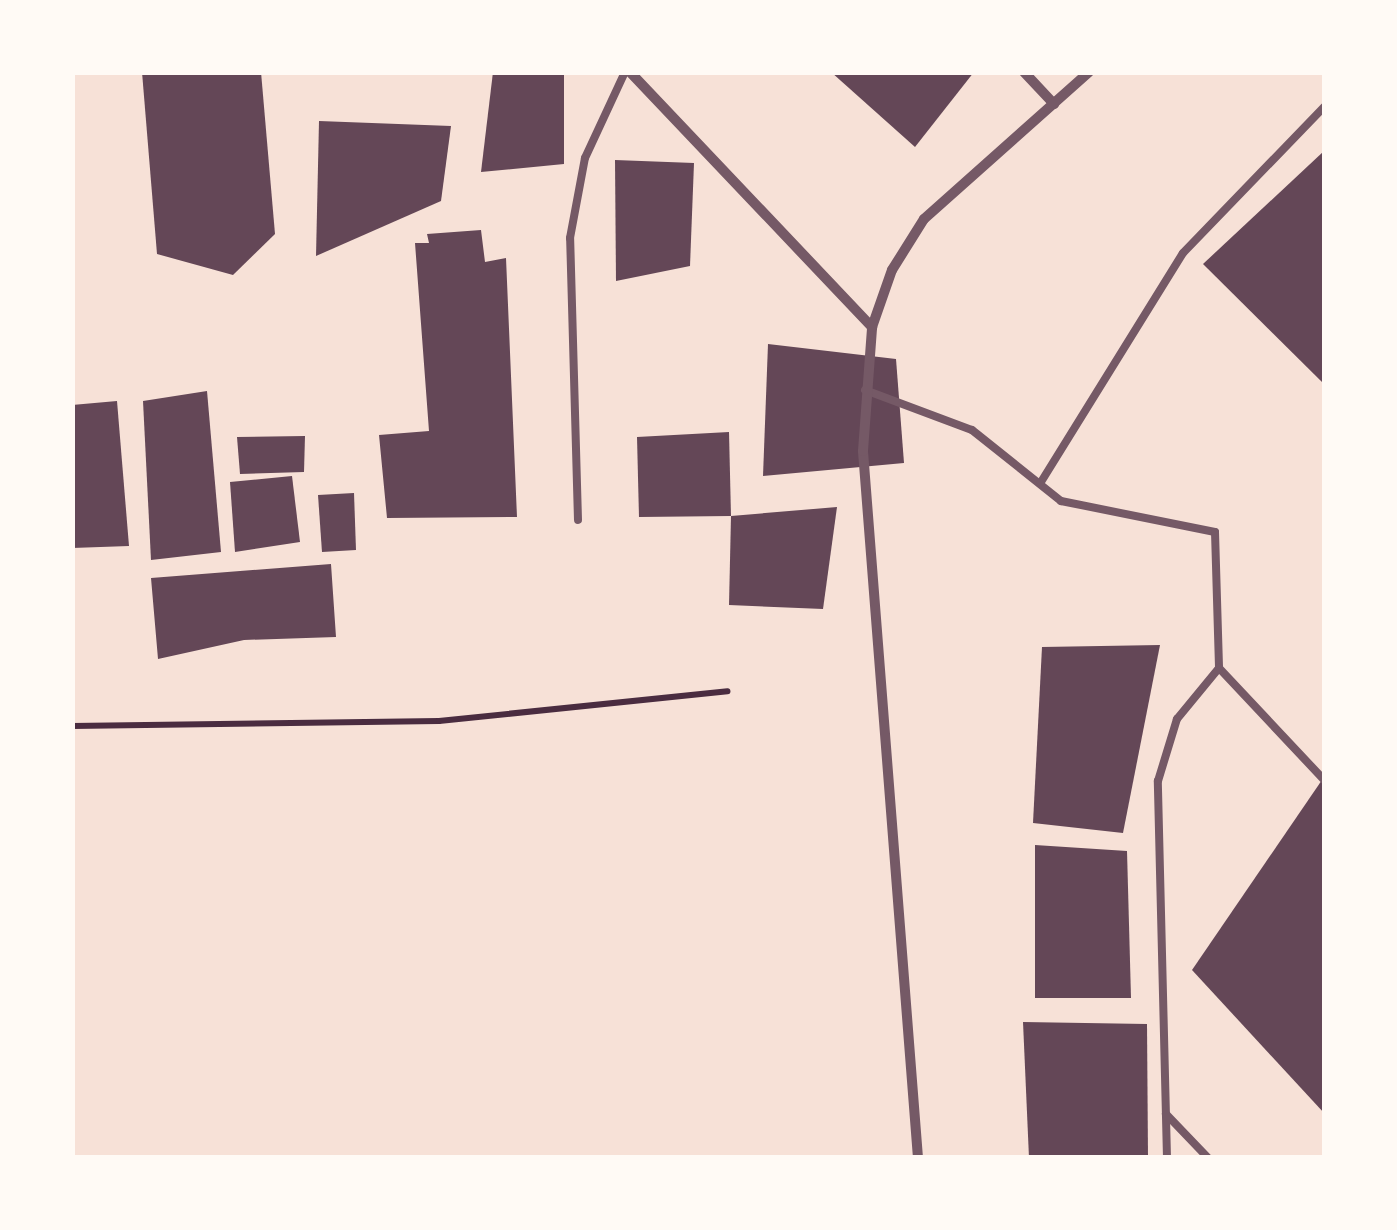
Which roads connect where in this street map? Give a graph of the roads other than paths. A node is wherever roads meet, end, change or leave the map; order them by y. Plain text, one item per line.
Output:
1 (627, 72) edge
2 (1024, 72) edge
3 (1089, 72) edge
4 (1054, 104) junction
5 (1324, 106) edge
6 (872, 327) junction
7 (864, 390) junction
8 (1041, 482) junction
9 (578, 520) dead end
10 (1219, 668) junction
11 (1324, 780) edge
12 (1164, 1114) junction
13 (918, 1158) edge
14 (1167, 1158) edge
15 (1208, 1158) edge

1 - 6 street
1 - 9 lane
2 - 4 street
3 - 4 street
4 - 6 street
5 - 8 lane
6 - 7 street
7 - 8 lane
7 - 13 street
8 - 10 lane
10 - 11 lane
10 - 12 lane
12 - 14 lane
12 - 15 lane

